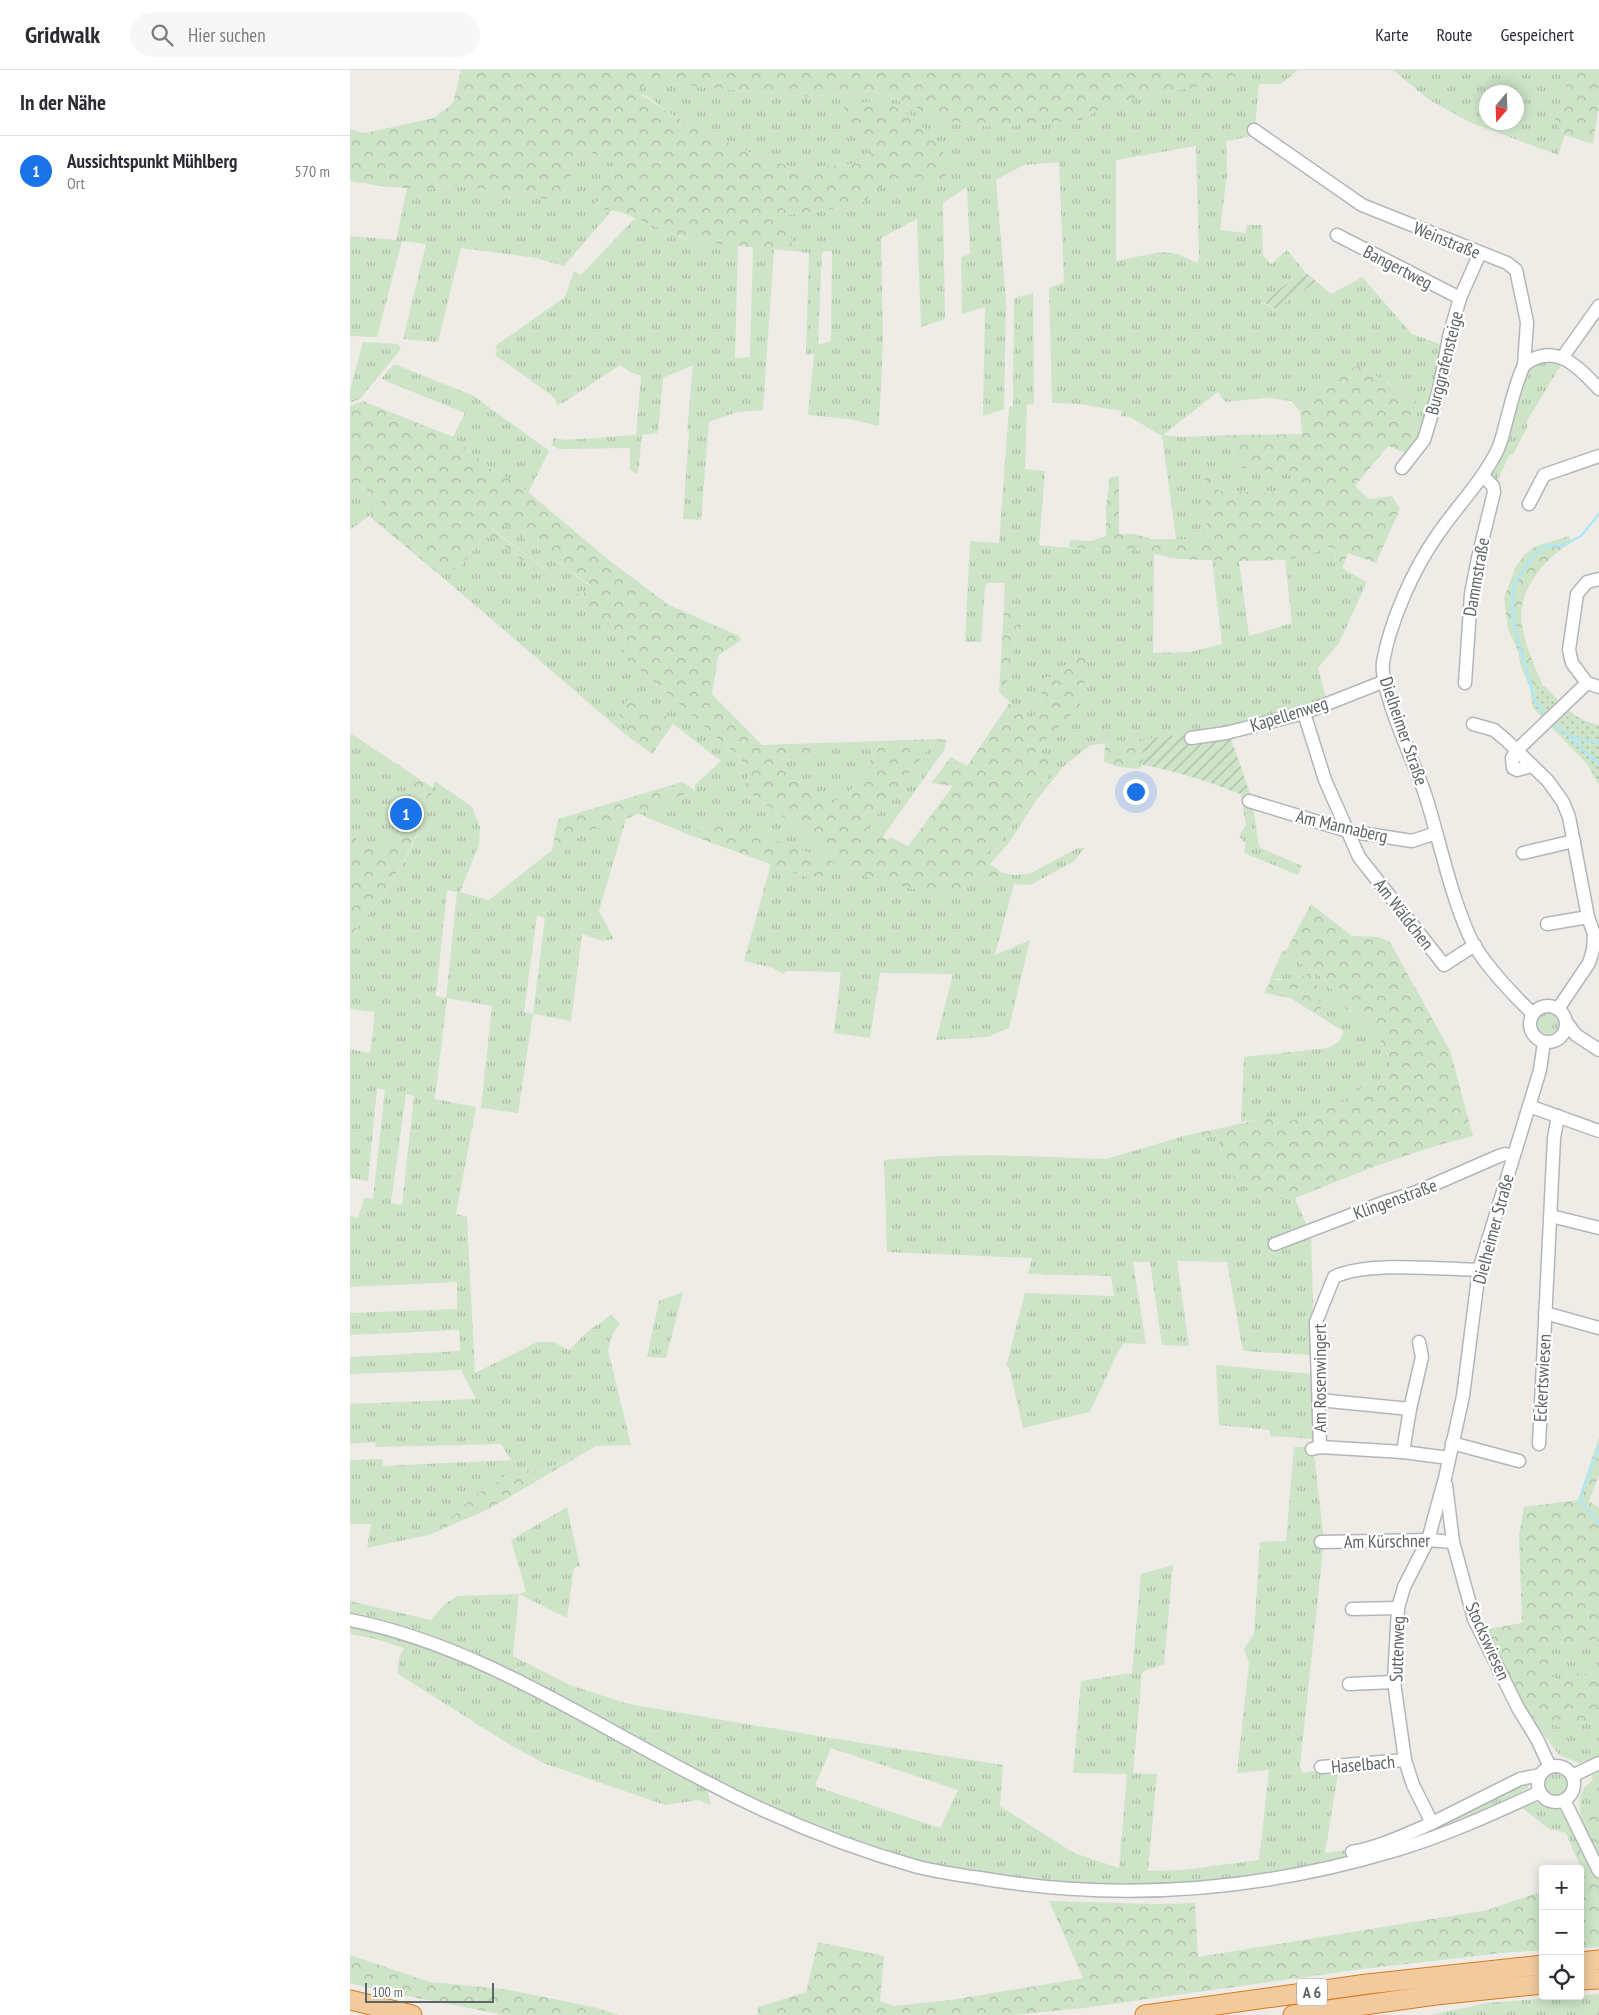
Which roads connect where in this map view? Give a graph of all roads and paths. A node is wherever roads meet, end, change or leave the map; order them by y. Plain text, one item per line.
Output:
1 (1254, 130) dead end
2 (1337, 236) dead end
3 (1480, 253) junction
4 (1460, 298) junction
5 (1599, 306) edge
6 (1567, 361) junction
7 (1524, 364) junction
8 (1599, 389) edge
9 (1599, 456) edge
10 (1402, 468) dead end
11 (1483, 476) junction
12 (1529, 504) dead end
13 (1599, 579) edge
14 (1385, 681) junction
15 (1465, 683) dead end
16 (1593, 685) edge
17 (1304, 713) junction
18 (1472, 724) dead end
19 (1191, 738) dead end
20 (1517, 750) junction
21 (1249, 801) dead end
22 (1348, 831) junction
23 (1436, 833) junction
24 (1574, 841) junction
25 (1523, 853) dead end
26 (1588, 916) junction
27 (1547, 924) dead end
28 (1470, 948) junction
29 (1558, 1009) junction
30 (1533, 1014) junction
31 (1566, 1023) junction
32 (1576, 1035) junction
33 (1562, 1036) junction
34 (1544, 1042) junction
35 (1599, 1050) edge
36 (1530, 1106) junction
37 (1558, 1116) junction
38 (1599, 1131) edge
39 (1513, 1156) junction
40 (1551, 1216) junction
41 (1599, 1228) edge
42 (1275, 1244) dead end
43 (1478, 1270) junction
44 (1545, 1313) junction
45 (1599, 1328) edge
46 (1419, 1342) dead end
47 (1319, 1400) junction
48 (1410, 1409) junction
49 (1452, 1443) junction
50 (1539, 1444) dead end
51 (1403, 1452) junction
52 (1449, 1458) junction
53 (1518, 1461) dead end
54 (1445, 1478) junction
55 (1428, 1540) junction
56 (1321, 1542) dead end
57 (1453, 1542) junction
58 (1398, 1608) junction
59 (1352, 1609) dead end
60 (350, 1620) edge
61 (1394, 1682) junction
62 (1349, 1684) dead end
63 (1406, 1760) junction
64 (1599, 1763) edge
65 (1321, 1767) dead end
66 (1540, 1773) junction
67 (1572, 1776) junction
68 (1540, 1792) junction
69 (1564, 1800) junction
70 (1432, 1822) junction
71 (1352, 1852) dead end
72 (1599, 1871) edge
73 (1599, 1960) edge
74 (1584, 1962) edge
75 (1539, 1965) edge
76 (1599, 1978) edge
77 (1584, 1980) edge
78 (1539, 1984) edge
79 (350, 2000) edge
80 (412, 2015) edge
81 (1146, 2015) edge
82 (1293, 2015) edge

1 - 3 street, Weinstraße
2 - 4 street, Bangertweg
3 - 4 street, Burggrafensteige
3 - 7 street, Weinstraße
4 - 10 street, Burggrafensteige
5 - 6 street
6 - 7 street
6 - 8 street
7 - 11 street, Dielheimer Straße
9 - 12 street
11 - 14 street, Dielheimer Straße
11 - 15 street, Dammstraße
13 - 16 street
14 - 17 street, Kapellenweg
14 - 23 street, Dielheimer Straße
16 - 20 street
17 - 19 street, Kapellenweg
17 - 22 street
18 - 20 street
20 - 24 street
21 - 22 street, Am Mannaberg
22 - 23 street, Am Mannaberg
22 - 28 street, Am Wäldchen
23 - 28 street, Dielheimer Straße
24 - 25 street
24 - 26 street
26 - 27 street
26 - 29 street
28 - 30 street, Dielheimer Straße
29 - 30 street
29 - 31 street
30 - 34 street
31 - 32 street
31 - 33 street
32 - 33 street
32 - 35 street
33 - 34 street
34 - 36 street, Dielheimer Straße
36 - 37 street
36 - 39 street, Dielheimer Straße
37 - 38 street
37 - 40 street, Eckertswiesen
39 - 42 street, Klingenstraße
39 - 43 street, Dielheimer Straße
40 - 41 street
40 - 44 street, Eckertswiesen
43 - 47 street, Am Rosenwingert
43 - 49 street, Dielheimer Straße
44 - 45 street, Eckertswiesen
44 - 50 street, Eckertswiesen
46 - 48 street
47 - 48 street
47 - 51 street, Am Rosenwingert
48 - 51 street
49 - 52 street, Dielheimer Straße
49 - 53 street
51 - 52 street
52 - 54 street, Dielheimer Straße
54 - 55 street, Suttenweg
54 - 57 street, Stockswiesen
55 - 56 street, Am Kürschner
55 - 57 street, Am Kürschner
55 - 58 street, Suttenweg
57 - 66 street, Stockswiesen
58 - 59 street
58 - 61 street, Suttenweg
60 - 68 street
61 - 62 street
61 - 63 street, Suttenweg
63 - 65 street, Haselbach
63 - 70 street, Suttenweg
64 - 67 street
66 - 67 street
66 - 68 street
66 - 70 street
67 - 69 street
68 - 69 street
69 - 72 street
70 - 71 street
73 - 74 highway
75 - 81 highway, A 6
76 - 77 highway
78 - 82 highway, A 6
79 - 80 highway

